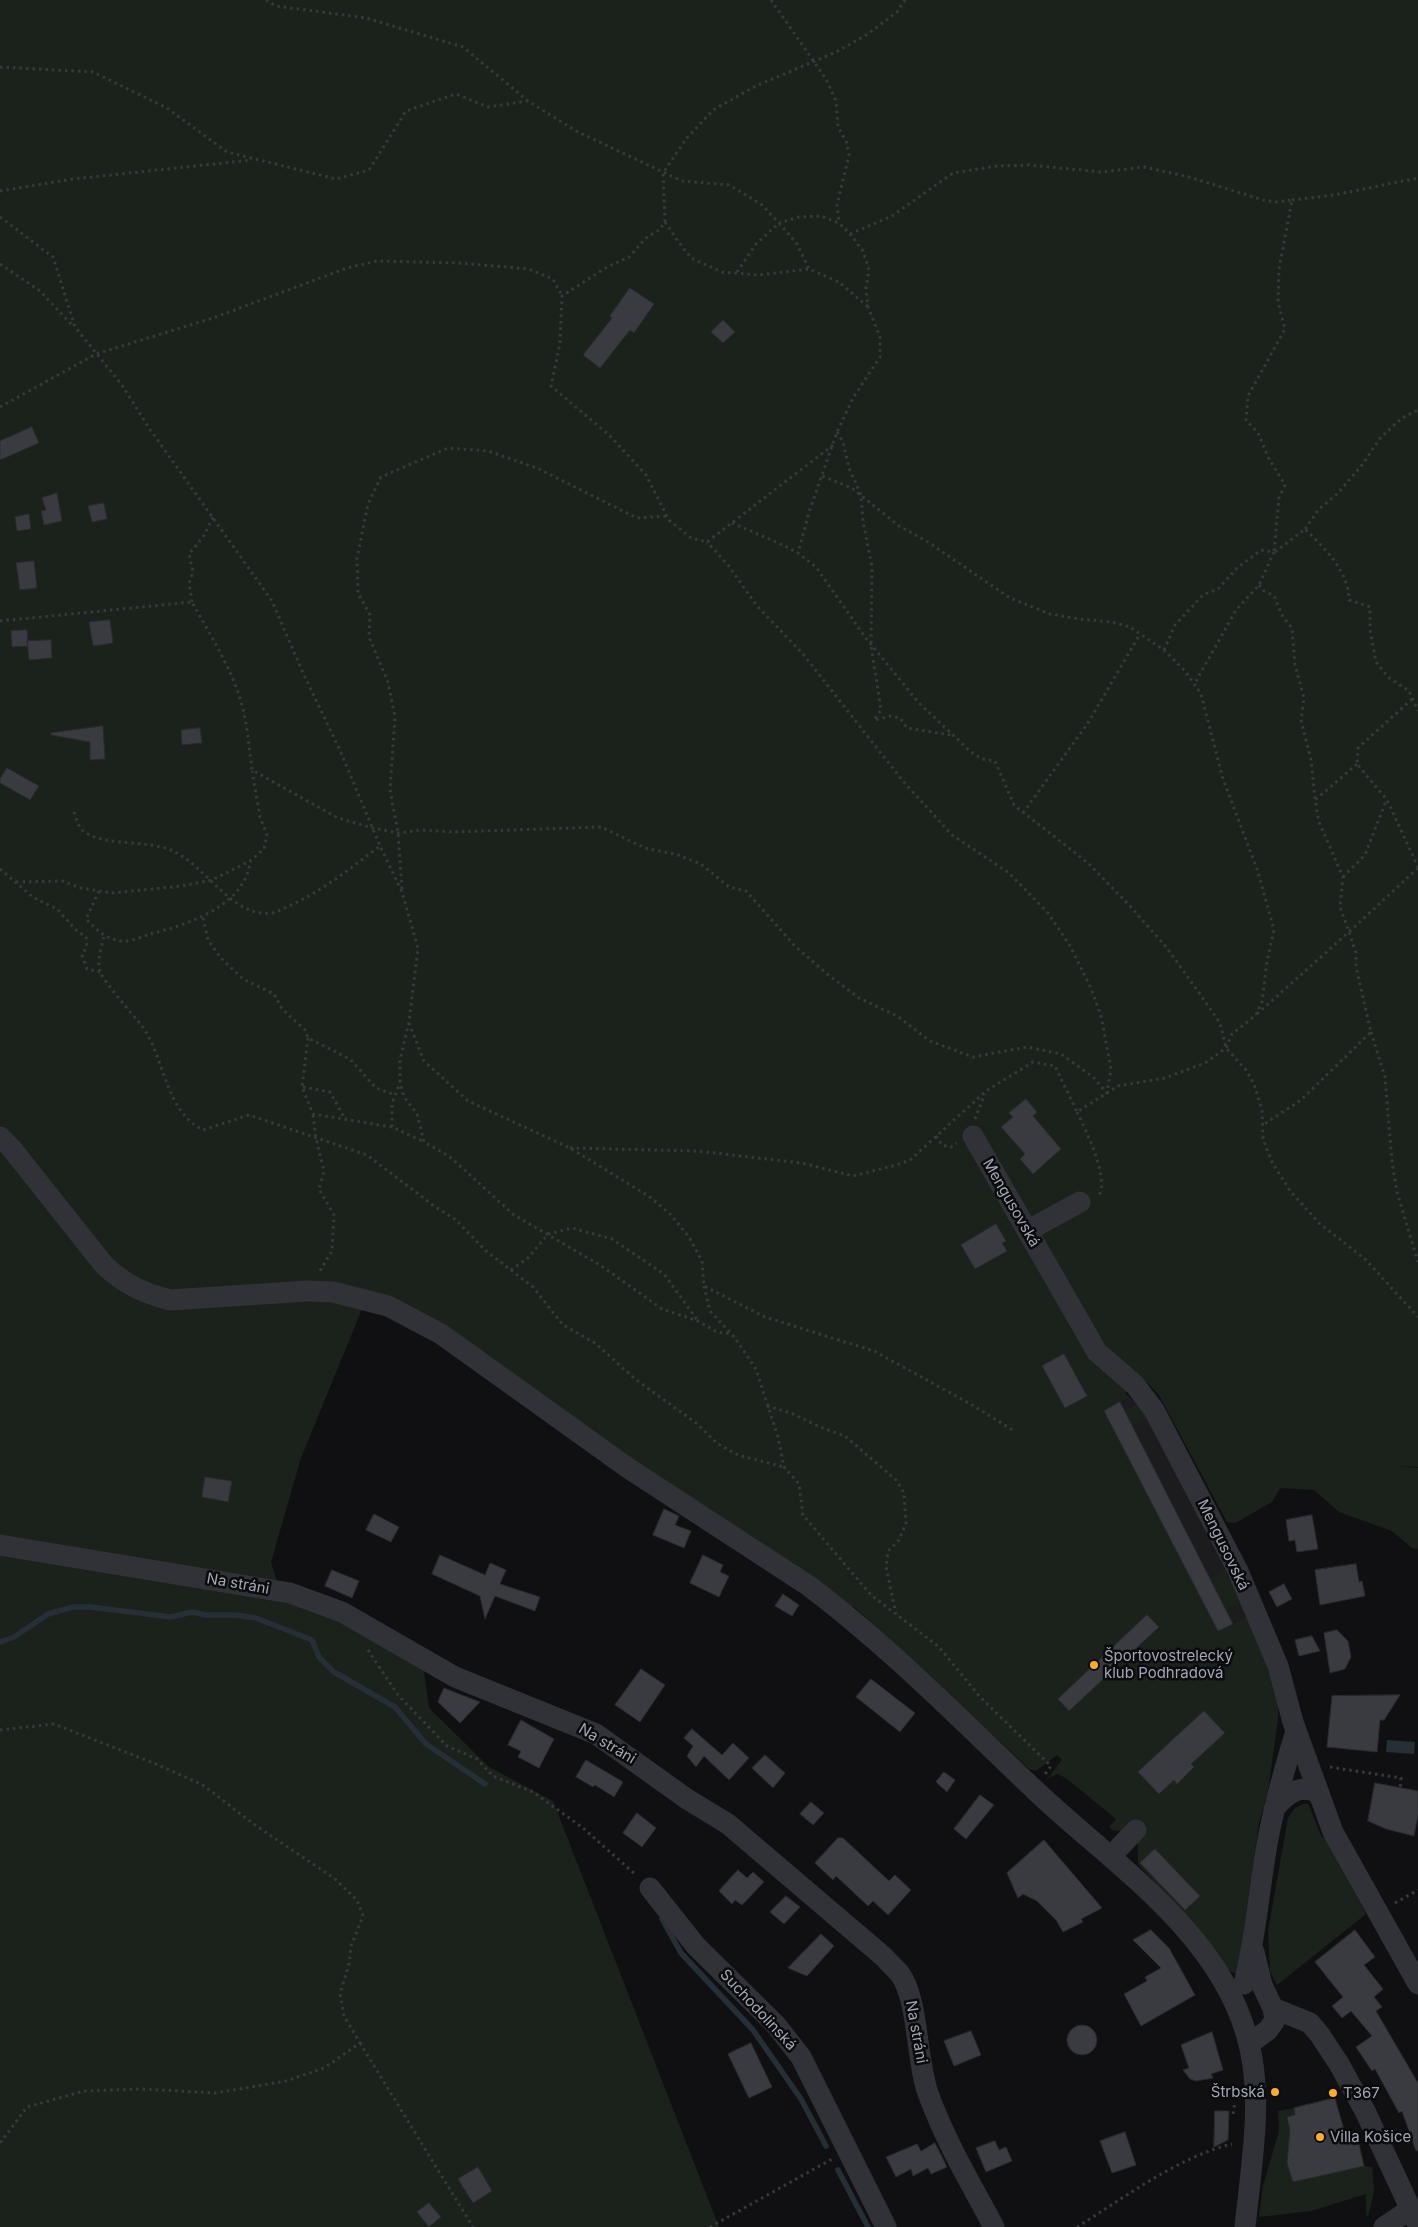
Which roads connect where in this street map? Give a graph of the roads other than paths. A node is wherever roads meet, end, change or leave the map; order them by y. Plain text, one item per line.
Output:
1 (0, 1137) edge
2 (969, 1137) road end
3 (1076, 1204) road end
4 (1027, 1231) junction
5 (0, 1545) edge
6 (1296, 1731) junction
7 (1319, 1793) junction
8 (1274, 1809) junction
9 (1136, 1830) dead end
10 (1111, 1856) junction
11 (650, 1888) road end
12 (1418, 1984) edge
13 (1245, 1987) junction
14 (1273, 2008) junction
15 (1310, 2023) junction
16 (1268, 2030) junction
17 (1250, 2052) junction
18 (1414, 2217) edge
19 (886, 2227) edge
20 (994, 2227) edge
21 (1245, 2227) edge
22 (1384, 2227) edge

1 - 10 street
2 - 4 street, Mengusovská
3 - 4 street
4 - 6 street, Mengusovská
5 - 20 street, Na stráni
6 - 7 street, Mengusovská
6 - 8 street
7 - 8 street
7 - 12 street, Mengusovská
8 - 13 street
9 - 10 street
10 - 13 street
11 - 19 street, Suchodolinská
13 - 14 street
13 - 17 street
14 - 15 street
14 - 16 street
15 - 16 street
15 - 18 street
16 - 17 street
17 - 21 street
18 - 22 street

